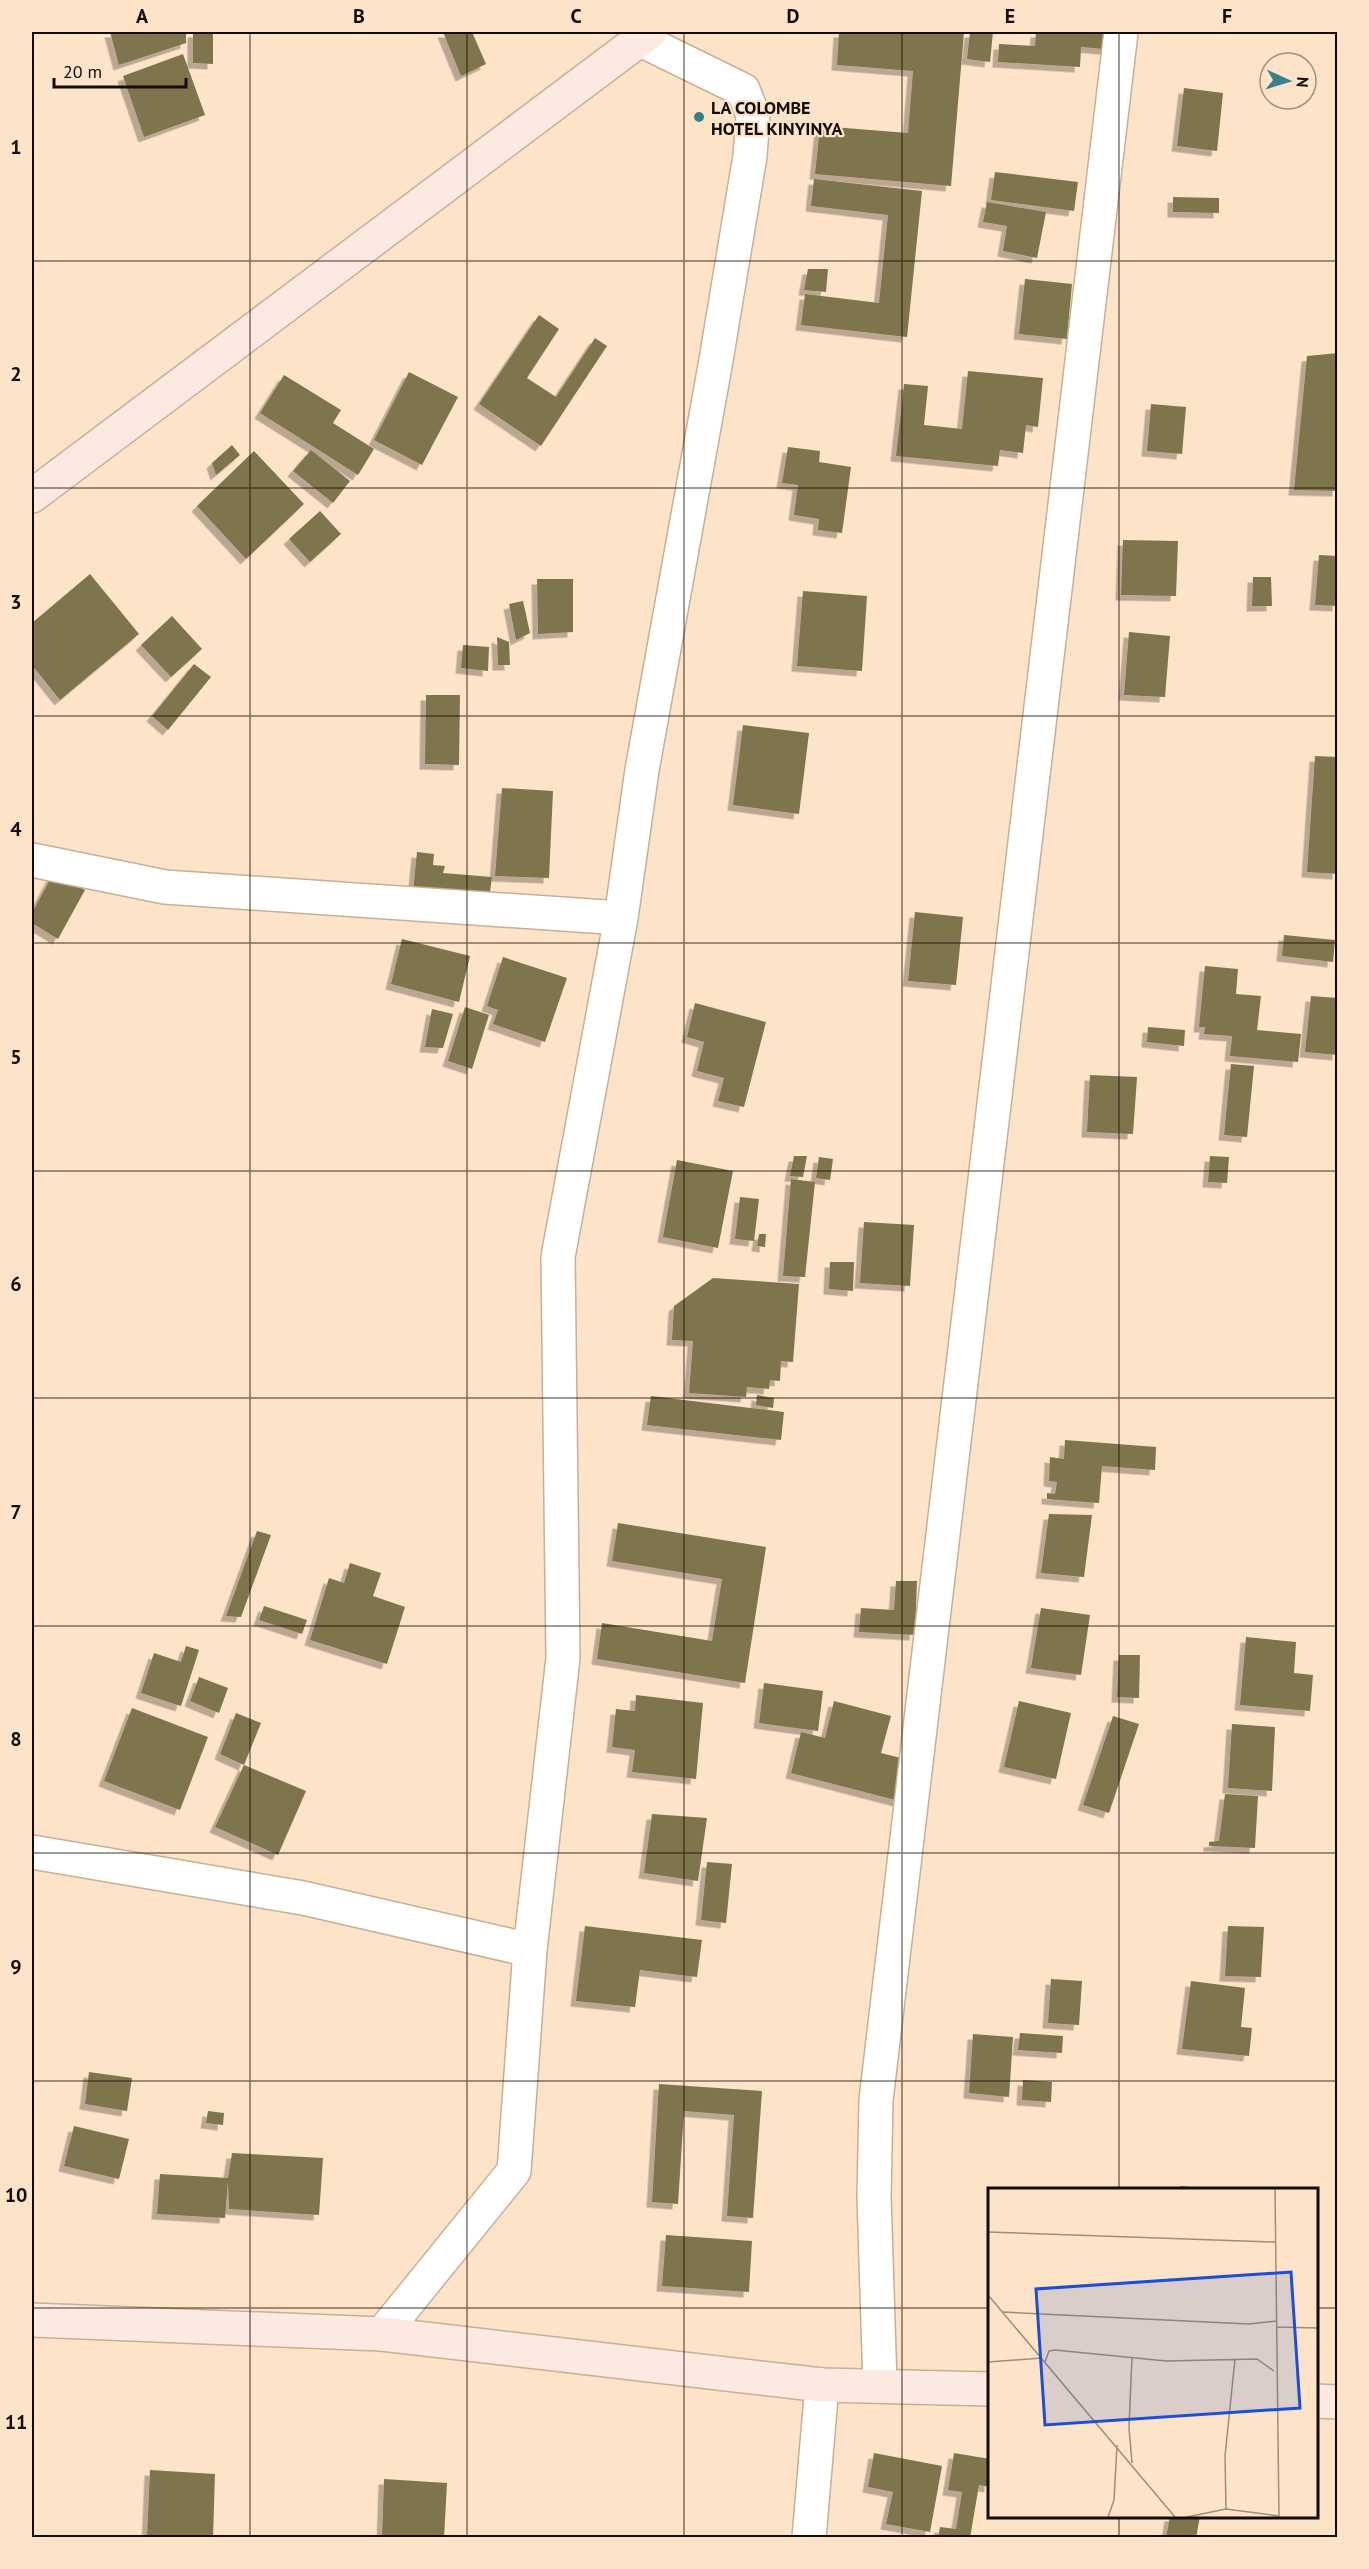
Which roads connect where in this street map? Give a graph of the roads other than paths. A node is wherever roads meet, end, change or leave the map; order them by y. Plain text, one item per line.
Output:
1 (1121, 32) edge
2 (644, 35) edge
3 (32, 496) edge
4 (32, 860) edge
5 (621, 918) junction
6 (32, 1852) edge
7 (530, 1950) junction
8 (32, 2320) edge
9 (382, 2334) junction
10 (822, 2385) junction
11 (880, 2385) junction
12 (988, 2389) edge
13 (1318, 2401) edge
14 (1338, 2402) edge
15 (809, 2538) edge

1 - 11 street
2 - 3 main road
2 - 5 street
4 - 5 street
5 - 7 street
6 - 7 street
7 - 9 street
8 - 9 main road
9 - 10 main road
10 - 11 main road
10 - 15 street
11 - 12 main road
13 - 14 main road

